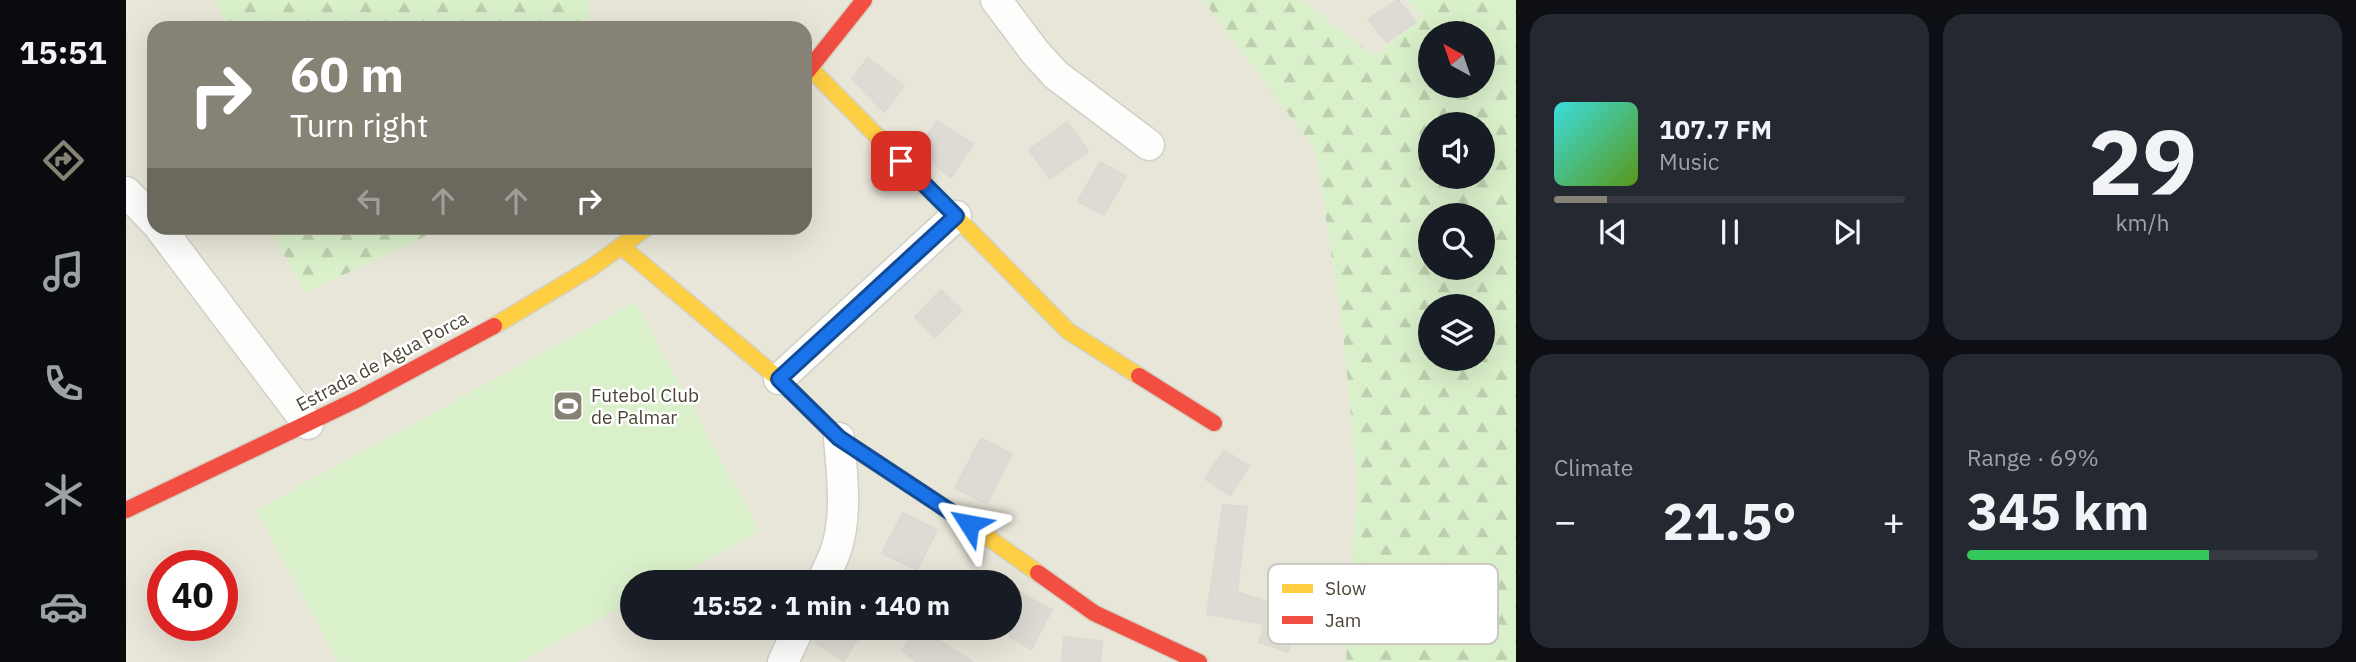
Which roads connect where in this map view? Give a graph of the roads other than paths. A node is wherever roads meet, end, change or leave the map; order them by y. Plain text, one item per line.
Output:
1 (864, 0) edge
2 (996, 0) edge
3 (812, 66) edge
4 (812, 75) edge
5 (1149, 145) dead end
6 (126, 192) edge
7 (147, 214) edge
8 (956, 216) junction
9 (165, 235) edge
10 (637, 235) edge
11 (622, 247) junction
12 (779, 379) junction
13 (1214, 423) dead end
14 (308, 424) junction
15 (839, 438) junction
16 (126, 510) edge
17 (827, 570) edge
18 (793, 640) edge
19 (783, 662) edge
20 (1199, 662) edge

1 - 3 street
2 - 5 street
4 - 8 street
6 - 7 street
8 - 12 street
8 - 13 street
9 - 14 street
10 - 11 street, Estrada de Agua Porca
11 - 12 street
11 - 14 street, Estrada de Agua Porca
12 - 15 street
14 - 16 street, Estrada de Agua Porca
15 - 17 street
15 - 20 street
18 - 19 street

